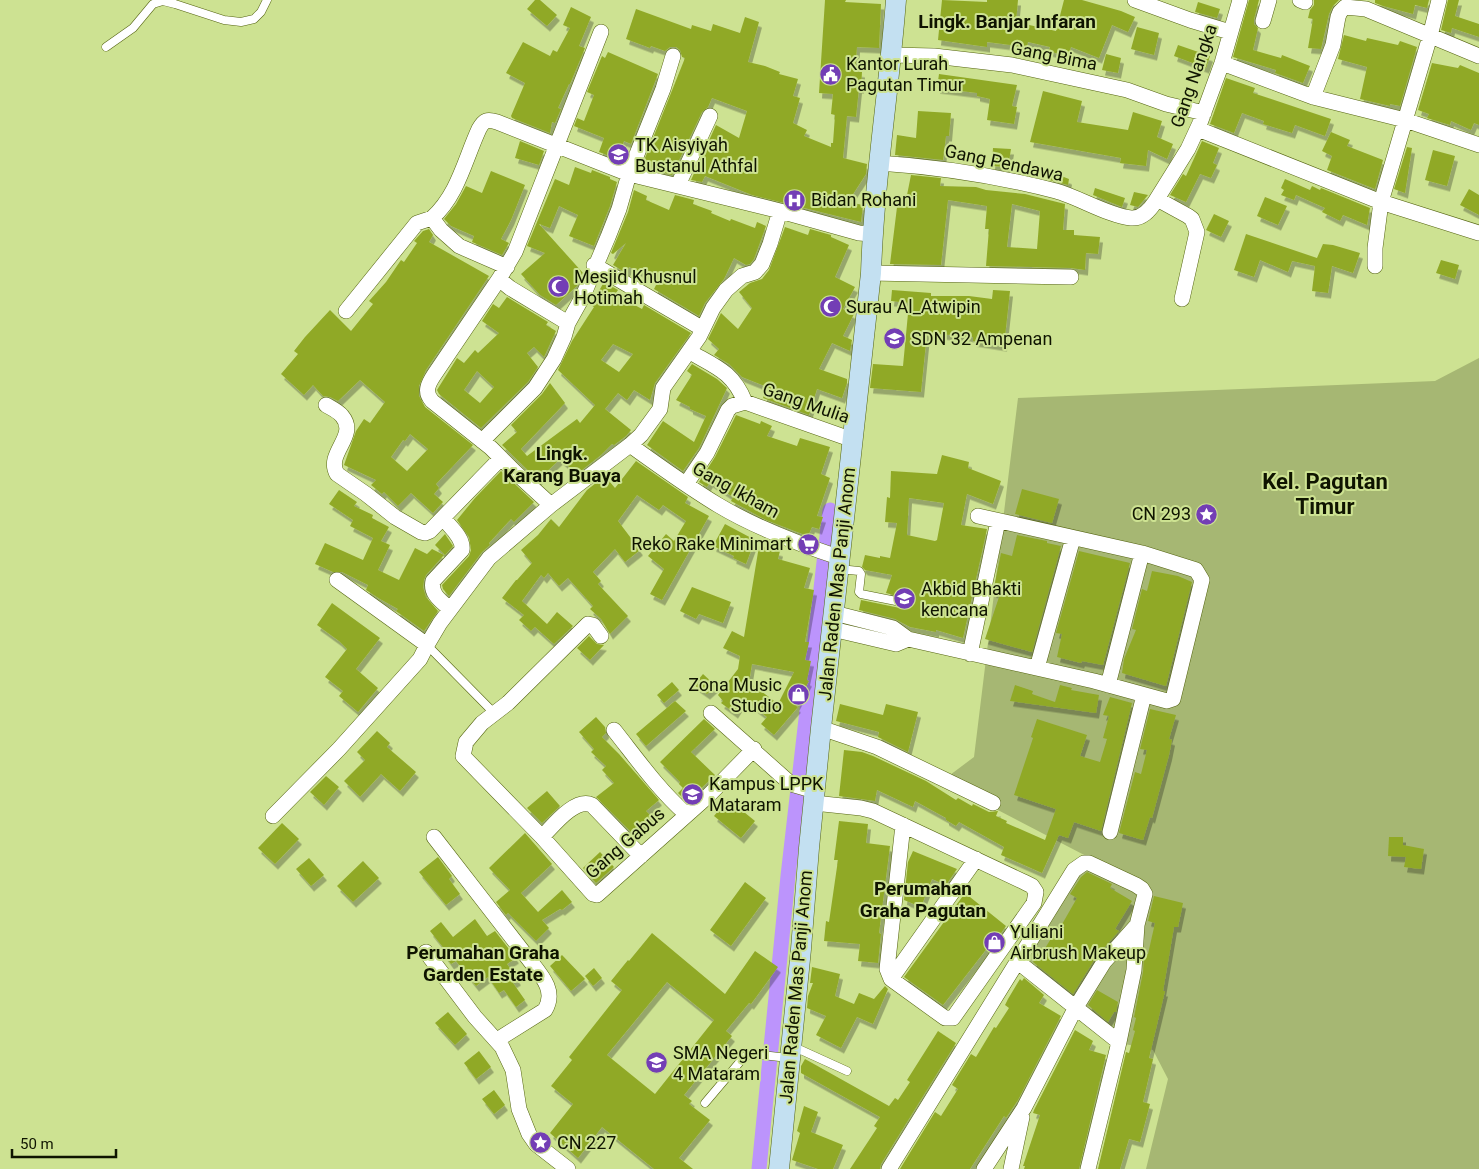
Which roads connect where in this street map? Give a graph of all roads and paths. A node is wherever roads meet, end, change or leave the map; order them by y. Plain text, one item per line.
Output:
1 (268, 0) edge
2 (896, 0) edge
3 (1135, 0) edge
4 (1240, 0) edge
5 (1269, 0) edge
6 (1439, 0) edge
7 (1263, 21) dead end
8 (601, 32) dead end
9 (1230, 32) junction
10 (1430, 36) junction
11 (106, 47) dead end
12 (892, 55) junction
13 (673, 56) dead end
14 (1479, 56) edge
15 (1222, 63) junction
16 (1313, 97) junction
17 (1204, 113) junction
18 (710, 116) dead end
19 (1405, 120) junction
20 (1198, 129) junction
21 (557, 145) junction
22 (1479, 145) edge
23 (879, 163) junction
24 (629, 174) junction
25 (678, 186) junction
26 (1157, 200) junction
27 (1381, 202) junction
28 (780, 211) junction
29 (1118, 215) joint
30 (432, 218) junction
31 (872, 234) junction
32 (1479, 234) edge
33 (594, 265) junction
34 (1375, 266) dead end
35 (503, 273) junction
36 (871, 273) junction
37 (1071, 276) dead end
38 (1182, 299) dead end
39 (346, 312) dead end
40 (568, 323) junction
41 (703, 329) junction
42 (690, 352) junction
43 (746, 402) junction
44 (326, 405) dead end
45 (853, 440) junction
46 (482, 441) junction
47 (630, 445) junction
48 (501, 458) junction
49 (686, 484) junction
50 (551, 505) junction
51 (978, 516) dead end
52 (443, 518) junction
53 (998, 521) junction
54 (1073, 538) junction
55 (1142, 553) junction
56 (832, 558) junction
57 (336, 580) dead end
58 (901, 602) dead end
59 (450, 609) junction
60 (833, 621) junction
61 (601, 636) dead end
62 (427, 645) junction
63 (970, 654) junction
64 (1037, 668) junction
65 (1108, 685) junction
66 (1144, 695) junction
67 (711, 713) dead end
68 (495, 714) junction
69 (821, 728) junction
70 (614, 730) dead end
71 (754, 749) junction
72 (806, 791) junction
73 (993, 803) dead end
74 (686, 814) junction
75 (273, 816) dead end
76 (903, 825) junction
77 (1110, 832) dead end
78 (434, 837) dead end
79 (542, 837) junction
80 (641, 856) junction
81 (976, 859) junction
82 (1137, 925) junction
83 (426, 952) dead end
84 (1018, 962) junction
85 (890, 978) junction
86 (1076, 1007) junction
87 (497, 1040) junction
88 (1119, 1042) junction
89 (787, 1054) junction
90 (847, 1071) dead end
91 (705, 1103) dead end
92 (1024, 1108) junction
93 (568, 1169) edge
94 (779, 1169) edge
95 (889, 1169) edge
96 (984, 1169) edge
97 (1011, 1169) edge
98 (1088, 1169) edge

1 - 11 lane
2 - 12 street, Jalan Raden Mas Panji Anom
3 - 9 street
4 - 9 street, Gang Nangka
5 - 7 street
6 - 10 street
8 - 21 street
9 - 15 street, Gang Nangka
10 - 14 street
10 - 16 street
10 - 19 street
12 - 17 street, Gang Bima
12 - 23 street, Jalan Raden Mas Panji Anom
13 - 24 street
15 - 16 street
15 - 17 street, Gang Nangka
16 - 19 street
17 - 20 street, Gang Nangka
18 - 25 street
19 - 22 street
19 - 27 street
20 - 26 street, Gang Nangka
20 - 27 street
21 - 24 street
21 - 30 street
21 - 35 street
23 - 29 street, Gang Pendawa
23 - 31 street, Jalan Raden Mas Panji Anom
24 - 25 street
24 - 33 street
25 - 28 street
26 - 29 street, Gang Nangka
26 - 38 street
27 - 32 street
27 - 34 street
28 - 31 street
28 - 41 street
30 - 35 street
30 - 39 street
31 - 36 street, Jalan Raden Mas Panji Anom
33 - 40 street
33 - 41 street
35 - 40 street
35 - 46 street
36 - 37 street
36 - 45 street, Jalan Raden Mas Panji Anom
40 - 46 street
41 - 42 street
42 - 43 street
42 - 47 street
43 - 45 street, Gang Mulia
43 - 49 street
44 - 52 street
45 - 56 street, Jalan Raden Mas Panji Anom
46 - 48 street
47 - 49 street, Gang Ikham
47 - 50 street
48 - 50 street
48 - 52 street
49 - 56 street, Gang Ikham
50 - 59 street
51 - 53 street
52 - 59 street
53 - 54 street
53 - 63 street
54 - 55 street
54 - 64 street
55 - 65 street
55 - 66 street
56 - 58 lane
56 - 60 street, Jalan Raden Mas Panji Anom
57 - 62 street
59 - 62 street
60 - 63 street
60 - 69 street, Jalan Raden Mas Panji Anom
61 - 68 street
62 - 68 lane
62 - 75 street
63 - 64 street
64 - 65 street
65 - 66 street
66 - 77 street
67 - 71 street
68 - 79 street, Gang Gabus
69 - 72 street, Jalan Raden Mas Panji Anom
69 - 73 street
70 - 74 street
71 - 72 street
71 - 74 street, Gang Gabus
72 - 76 street
72 - 89 street, Jalan Raden Mas Panji Anom
74 - 80 street, Gang Gabus
76 - 81 street
76 - 85 street
78 - 87 street
79 - 80 street
79 - 80 street, Gang Gabus
81 - 85 street
81 - 85 street
82 - 84 street
82 - 86 street
82 - 88 street
83 - 87 street
84 - 86 street
84 - 95 street
86 - 88 street
86 - 92 street
87 - 93 street
88 - 98 street
89 - 90 lane
89 - 91 lane
89 - 94 street, Jalan Raden Mas Panji Anom
92 - 96 street
92 - 97 street

